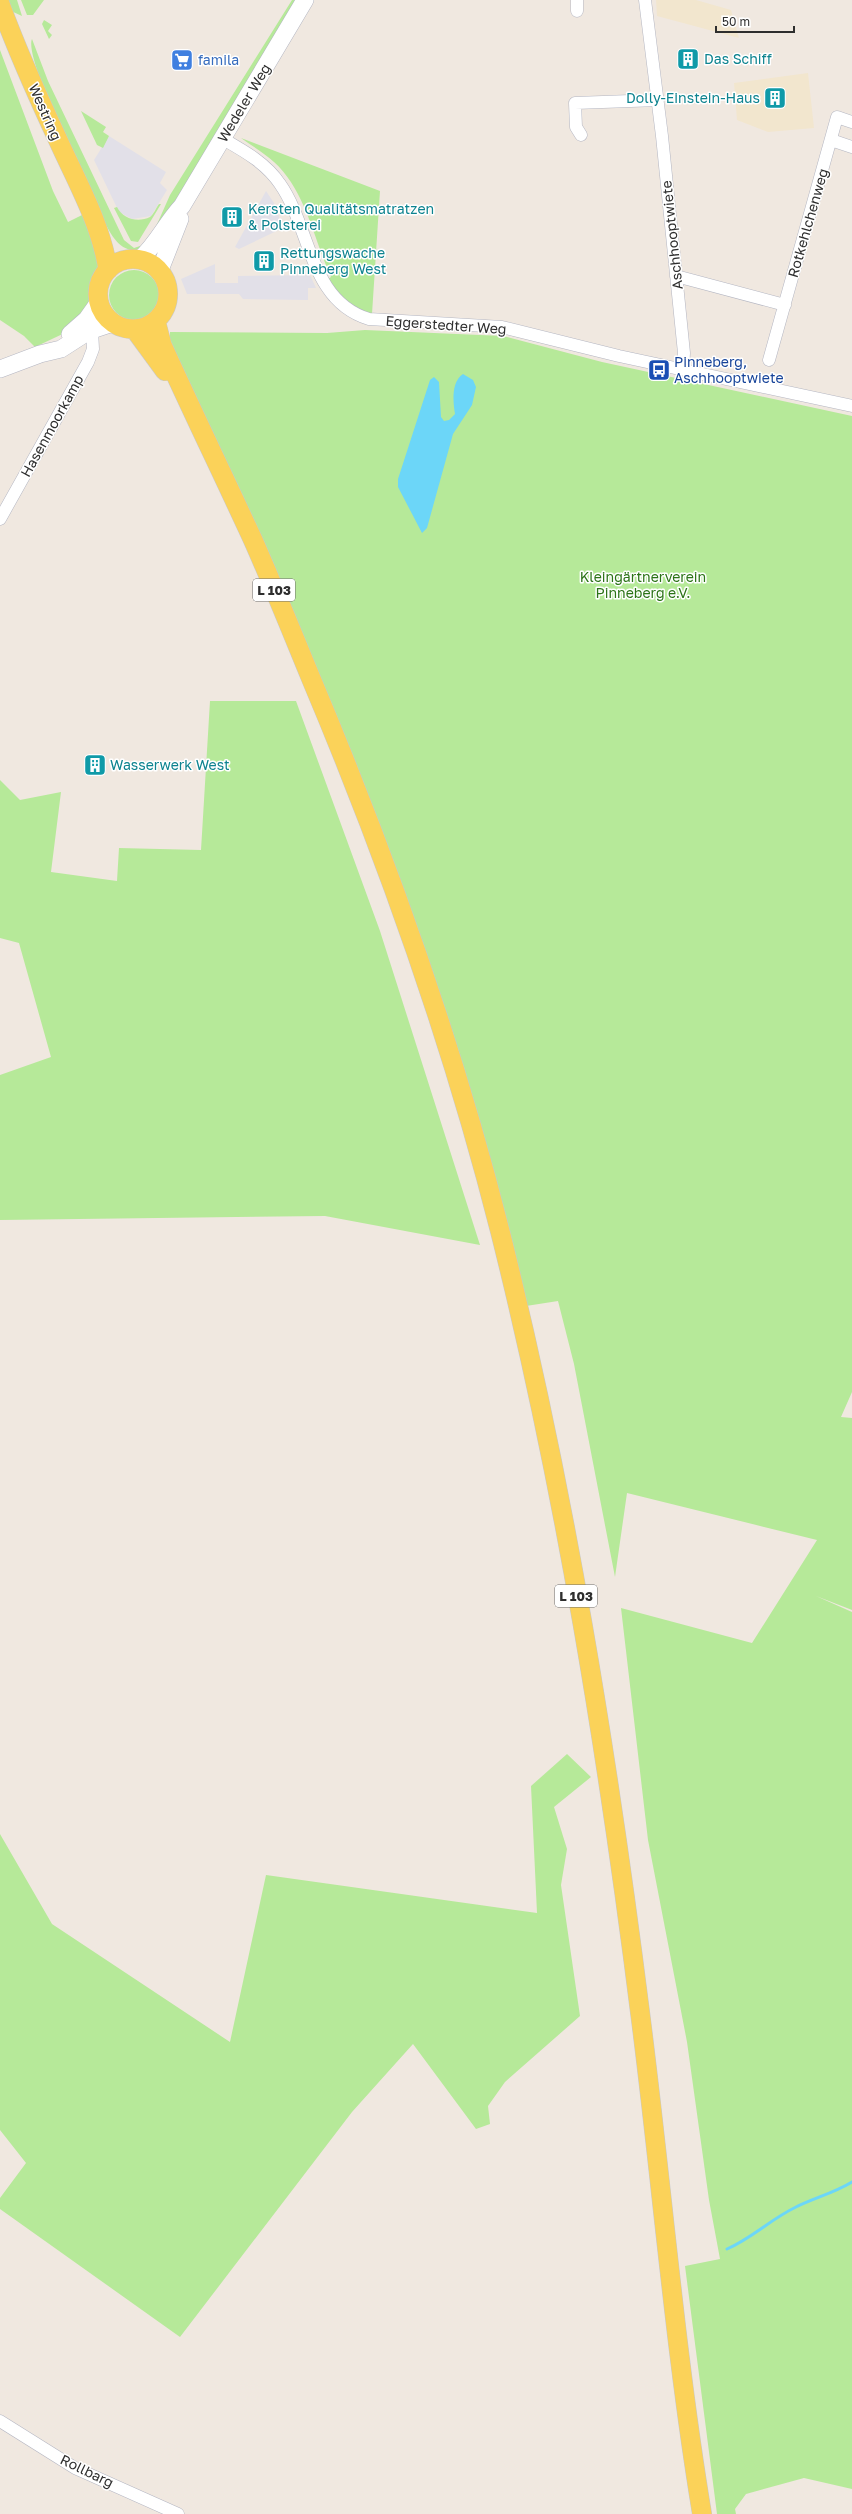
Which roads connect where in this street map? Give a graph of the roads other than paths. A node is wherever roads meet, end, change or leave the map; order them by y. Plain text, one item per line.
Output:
1 (305, 0) edge
2 (645, 0) edge
3 (0, 4) edge
4 (658, 100) junction
5 (852, 122) edge
6 (581, 135) dead end
7 (223, 138) junction
8 (831, 140) junction
9 (852, 147) edge
10 (182, 206) junction
11 (94, 220) junction
12 (134, 259) junction
13 (108, 270) junction
14 (160, 270) junction
15 (676, 276) junction
16 (99, 302) junction
17 (785, 305) junction
18 (156, 322) junction
19 (113, 323) junction
20 (92, 330) junction
21 (135, 330) junction
22 (40, 354) junction
23 (769, 360) dead end
24 (0, 369) edge
25 (682, 369) junction
26 (852, 406) edge
27 (190, 407) junction
28 (0, 519) edge
29 (0, 2421) edge
30 (178, 2514) edge
31 (702, 2514) edge

1 - 7 main road, Wedeler Weg
2 - 4 street, Aschhooptwiete
3 - 11 main road, Westring
4 - 6 street
4 - 15 street, Aschhooptwiete
5 - 8 street, Rotkehlchenweg
7 - 10 main road, Wedeler Weg
7 - 25 street, Eggerstedter Weg
8 - 9 street
8 - 17 street, Rotkehlchenweg
10 - 12 main road, Wedeler Weg
10 - 14 main road, Wedeler Weg
11 - 12 main road, Westring
11 - 13 main road, Westring
12 - 13 main road
12 - 14 main road
13 - 16 main road
14 - 18 main road
15 - 17 street
15 - 25 street, Aschhooptwiete
16 - 19 main road
16 - 22 main road
17 - 23 street, Rotkehlchenweg
18 - 21 main road
18 - 27 main road, L 103
19 - 20 main road
19 - 21 main road
20 - 22 main road
20 - 28 street, Hasenmoorkamp
21 - 27 main road, L 103
22 - 24 main road
25 - 26 street, Eggerstedter Weg
27 - 31 main road, L 103
29 - 30 street, Rollbarg

